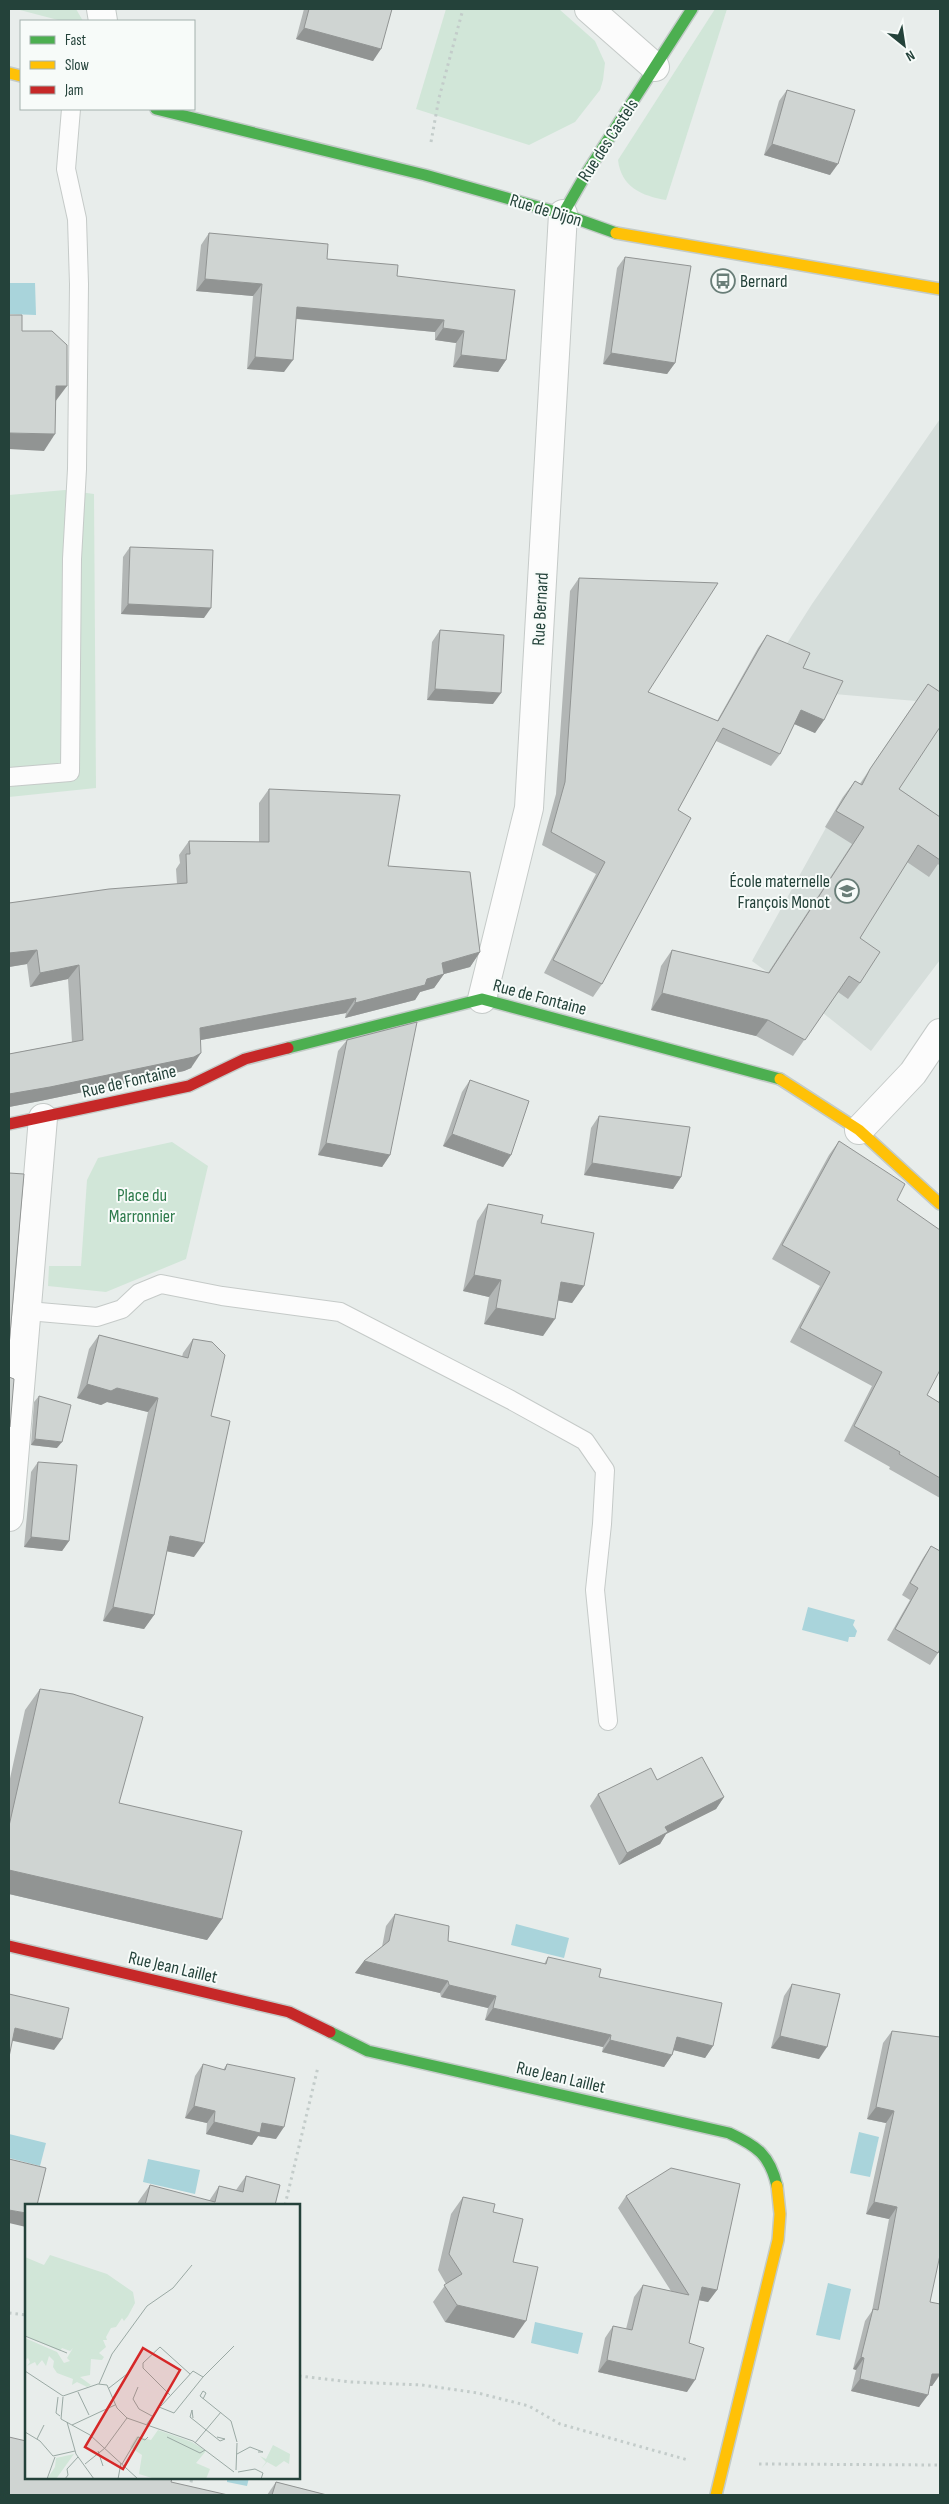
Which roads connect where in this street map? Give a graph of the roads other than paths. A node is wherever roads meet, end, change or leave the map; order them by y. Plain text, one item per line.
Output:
1 (589, 9) edge
2 (692, 9) edge
3 (655, 67) junction
4 (71, 110) edge
5 (160, 110) edge
6 (563, 214) junction
7 (940, 289) edge
8 (9, 776) edge
9 (482, 999) junction
10 (940, 1033) edge
11 (43, 1118) junction
12 (9, 1124) edge
13 (858, 1130) junction
14 (940, 1204) edge
15 (28, 1311) junction
16 (9, 1517) edge
17 (608, 1721) dead end
18 (9, 1946) edge
19 (716, 2495) edge

1 - 3 street
2 - 3 street, Rue des Castels
3 - 6 street, Rue des Castels
4 - 8 lane
5 - 6 street, Rue de Dijon
6 - 7 street, Rue de Dijon
6 - 9 street, Rue Bernard
9 - 11 street, Rue de Fontaine
9 - 13 street, Rue de Fontaine
10 - 13 street
11 - 12 street, Rue de Fontaine
11 - 15 street
13 - 14 street, Rue de Fontaine
15 - 16 street
15 - 17 lane
18 - 19 street, Rue Jean Laillet

